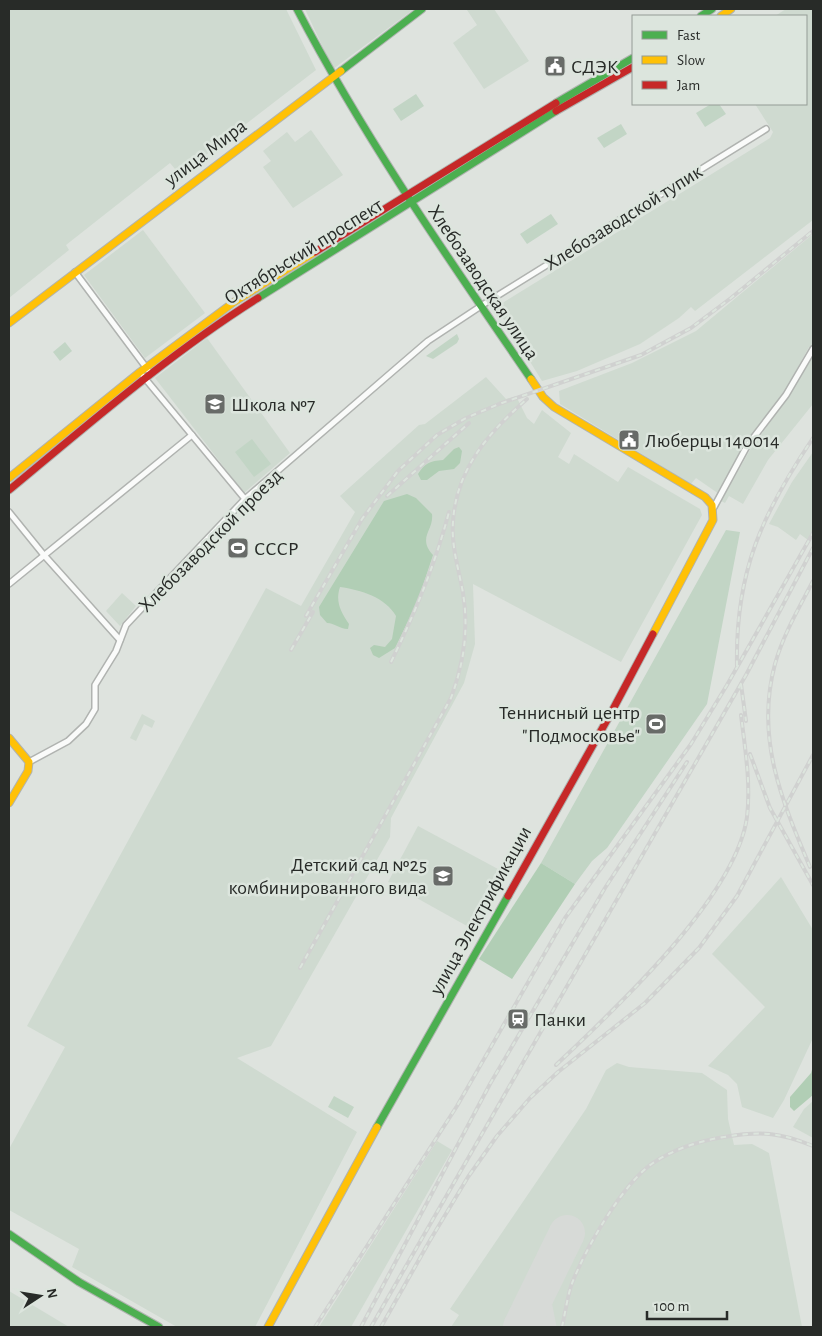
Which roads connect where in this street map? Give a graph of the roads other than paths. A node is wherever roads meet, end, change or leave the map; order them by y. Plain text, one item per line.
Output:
1 (297, 9) edge
2 (422, 9) edge
3 (632, 59) edge
4 (632, 68) edge
5 (332, 76) junction
6 (766, 129) dead end
7 (408, 199) junction
8 (75, 272) junction
9 (481, 306) junction
10 (9, 323) edge
11 (813, 349) edge
12 (145, 373) junction
13 (192, 435) junction
14 (9, 478) edge
15 (9, 490) edge
16 (245, 499) junction
17 (714, 507) junction
18 (9, 512) edge
19 (43, 554) junction
20 (9, 584) edge
21 (120, 640) junction
22 (9, 738) edge
23 (29, 762) junction
24 (9, 803) edge
25 (9, 1234) edge
26 (159, 1327) edge
27 (268, 1327) edge

1 - 5 main road, Хлебозаводская улица
2 - 5 main road, улица Мира
3 - 7 main road, Октябрьский проспект
4 - 7 main road, Октябрьский проспект
5 - 7 main road, Хлебозаводская улица
5 - 8 main road, улица Мира
6 - 9 street, Хлебозаводской тупик
7 - 9 main road, Хлебозаводская улица
7 - 12 main road, Октябрьский проспект
8 - 10 main road, улица Мира
8 - 12 street
9 - 16 street, Хлебозаводской проезд
9 - 17 main road, Хлебозаводская улица
11 - 17 street
12 - 13 street
12 - 14 main road, Октябрьский проспект
12 - 15 main road, Октябрьский проспект
13 - 16 street
13 - 19 street
16 - 21 street, Хлебозаводской проезд
17 - 27 main road, улица Электрификации
18 - 19 street
19 - 20 street
19 - 21 street
21 - 23 street, Хлебозаводской проезд
22 - 23 main road
23 - 24 main road
25 - 26 main road

